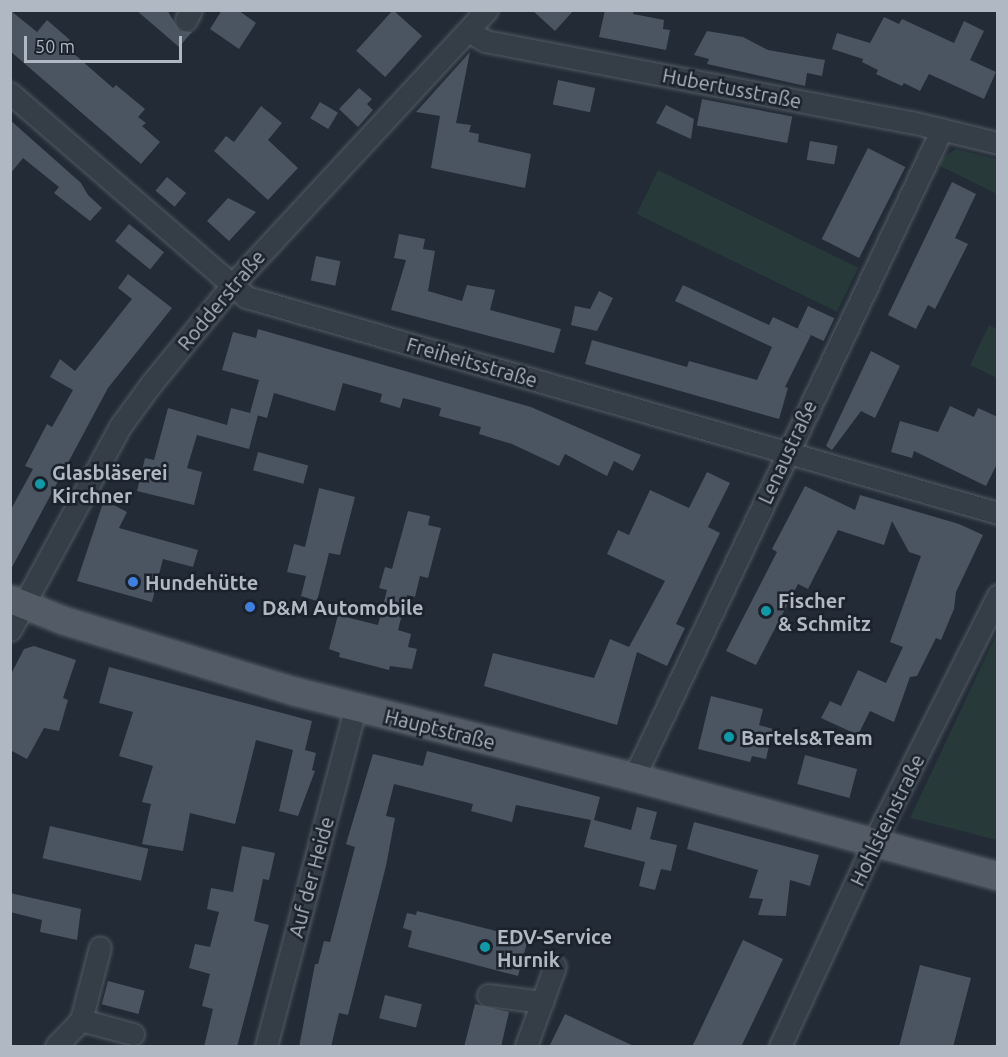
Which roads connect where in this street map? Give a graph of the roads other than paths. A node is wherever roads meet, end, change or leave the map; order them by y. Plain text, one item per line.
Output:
1 (475, 18) edge
2 (10, 93) edge
3 (942, 129) junction
4 (998, 143) edge
5 (231, 285) junction
6 (787, 451) junction
7 (998, 513) edge
8 (998, 595) edge
9 (17, 602) edge
10 (10, 630) edge
11 (355, 708) junction
12 (634, 777) junction
13 (875, 843) junction
14 (998, 876) edge
15 (100, 946) dead end
16 (555, 966) dead end
17 (488, 995) dead end
18 (543, 1002) junction
19 (81, 1020) junction
20 (133, 1034) dead end
21 (56, 1047) edge
22 (266, 1047) edge
23 (526, 1047) edge
24 (780, 1047) edge

1 - 3 street, Hubertusstraße
1 - 5 street, Rodderstraße
2 - 5 street, Freiheitsstraße
3 - 4 street, Hubertusstraße
3 - 6 street, Lenaustraße
5 - 6 street, Freiheitsstraße
5 - 9 street, Rodderstraße
6 - 7 street, Freiheitsstraße
6 - 12 street, Lenaustraße
8 - 13 street, Hohlsteinstraße
9 - 10 street, Rodderstraße
9 - 11 main road, Hauptstraße
11 - 12 main road, Hauptstraße
11 - 22 street, Auf der Heide
12 - 13 main road, Hauptstraße
13 - 14 main road, Hauptstraße
13 - 24 street, Hohlsteinstraße
15 - 19 street
16 - 18 street
17 - 18 street
18 - 23 street
19 - 20 street
19 - 21 street

